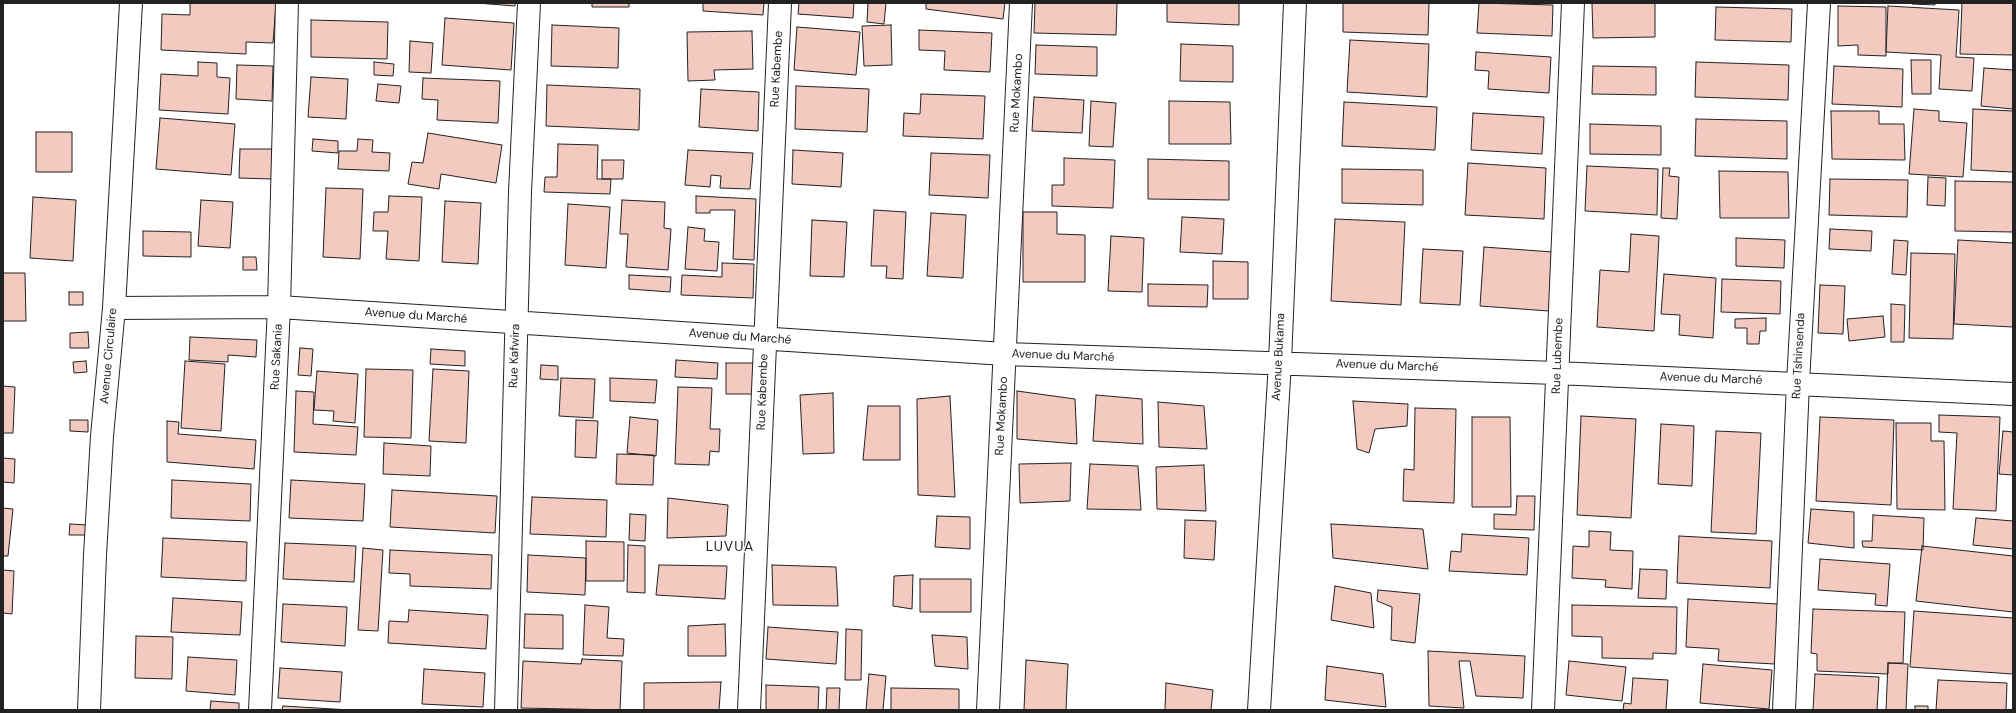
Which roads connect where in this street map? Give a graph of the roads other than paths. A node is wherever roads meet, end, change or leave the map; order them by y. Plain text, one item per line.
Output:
1 (131, 3) edge
2 (287, 3) edge
3 (529, 3) edge
4 (780, 3) edge
5 (1021, 3) edge
6 (1295, 3) edge
7 (1573, 3) edge
8 (1819, 3) edge
9 (279, 307) junction
10 (114, 308) junction
11 (516, 323) junction
12 (765, 339) junction
13 (1005, 354) junction
14 (1280, 362) junction
15 (1557, 373) junction
16 (1798, 383) junction
17 (2013, 394) edge
18 (90, 710) edge
19 (260, 710) edge
20 (506, 710) edge
21 (749, 710) edge
22 (988, 710) edge
23 (1259, 710) edge
24 (1543, 710) edge
25 (1784, 710) edge

1 - 10 street, Avenue Circulaire
2 - 9 street, Rue Sakania
3 - 11 street, Rue Kafwira
4 - 12 street, Rue Kabembe
5 - 13 street, Rue Mokambo
6 - 14 street, Avenue Bukama
7 - 15 street, Rue Lubembe
8 - 16 street, Rue Tshinsenda
9 - 10 street, Avenue du Marché
9 - 11 street, Avenue du Marché
9 - 19 street, Rue Sakania
10 - 18 street, Avenue Circulaire
11 - 12 street, Avenue du Marché
11 - 20 street, Rue Kafwira
12 - 13 street, Avenue du Marché
12 - 21 street, Rue Kabembe
13 - 14 street, Avenue du Marché
13 - 22 street, Rue Mokambo
14 - 15 street, Avenue du Marché
14 - 23 street, Avenue Bukama
15 - 16 street, Avenue du Marché
15 - 24 street, Rue Lubembe
16 - 17 street, Avenue du Marché
16 - 25 street, Rue Tshinsenda

